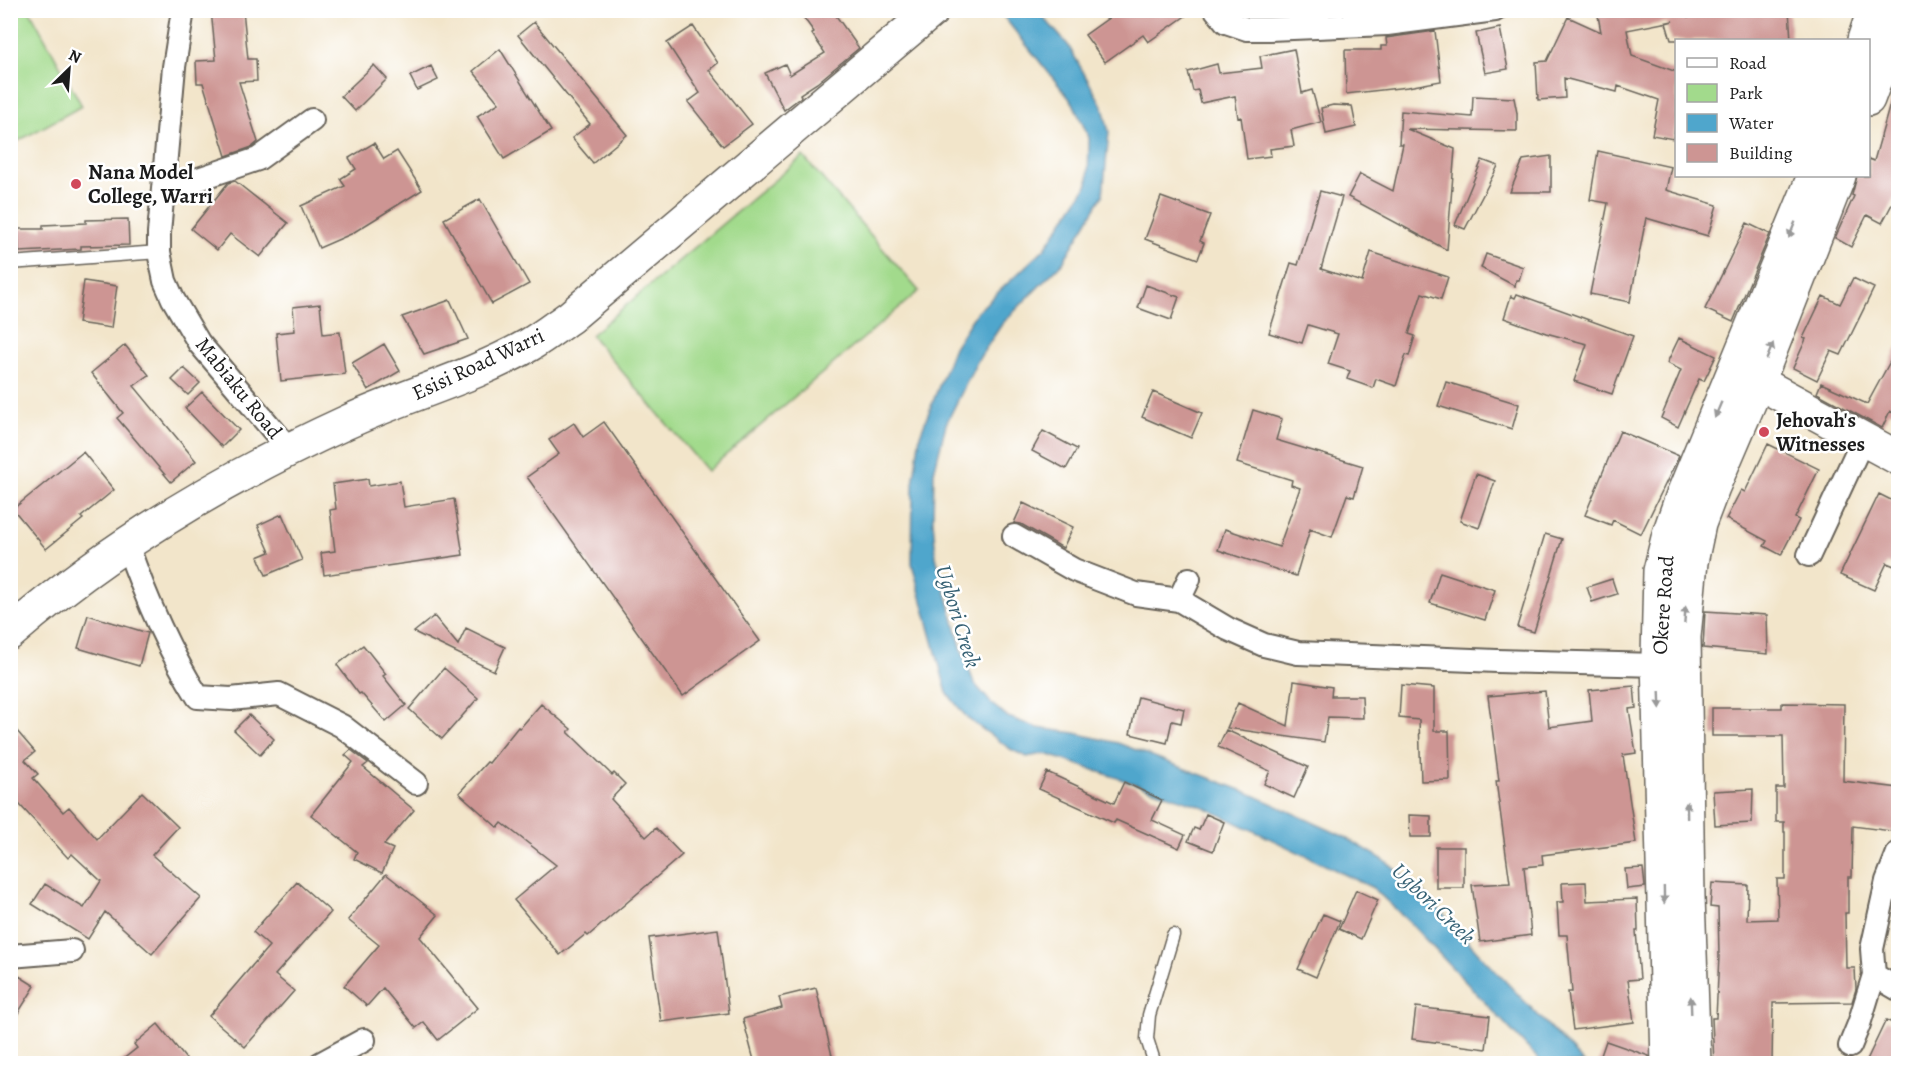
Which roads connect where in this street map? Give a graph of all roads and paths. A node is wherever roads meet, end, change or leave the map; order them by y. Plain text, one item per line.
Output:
1 (183, 10) edge
2 (933, 10) edge
3 (1216, 10) edge
4 (1495, 10) edge
5 (1874, 10) edge
6 (1899, 20) edge
7 (1864, 39) edge
8 (1870, 96) edge
9 (312, 120) dead end
10 (1814, 177) edge
11 (1839, 177) edge
12 (163, 191) junction
13 (159, 252) junction
14 (10, 263) edge
15 (1758, 382) junction
16 (1863, 439) junction
17 (289, 449) junction
18 (1899, 458) edge
19 (1014, 536) dead end
20 (127, 544) junction
21 (1809, 555) dead end
22 (1189, 579) dead end
23 (1179, 600) junction
24 (10, 633) edge
25 (1659, 665) junction
26 (416, 783) dead end
27 (1899, 853) edge
28 (1173, 935) dead end
29 (72, 951) dead end
30 (10, 956) edge
31 (1874, 975) junction
32 (1899, 989) edge
33 (364, 1040) dead end
34 (1850, 1046) dead end
35 (320, 1064) edge
36 (1155, 1064) edge
37 (1668, 1064) edge
38 (1694, 1064) edge

1 - 12 street, Mabiaku Road
2 - 17 main road, Esisi Road Warri
3 - 4 street
5 - 7 main road
6 - 8 main road
9 - 12 street
10 -> 25 main road, Okere Road
15 -> 11 main road, Okere Road
12 - 13 street, Mabiaku Road
13 - 14 lane
13 - 17 street, Mabiaku Road
15 - 16 main road
38 -> 15 main road, Okere Road
16 - 18 main road
16 - 21 street
17 - 20 main road, Esisi Road Warri
19 - 23 street
20 - 24 main road, Esisi Road Warri
20 - 26 street
22 - 23 street
23 - 25 street
25 -> 37 main road, Okere Road
27 - 31 street
28 - 36 lane
29 - 30 street
31 - 32 street
31 - 34 street
33 - 35 street

